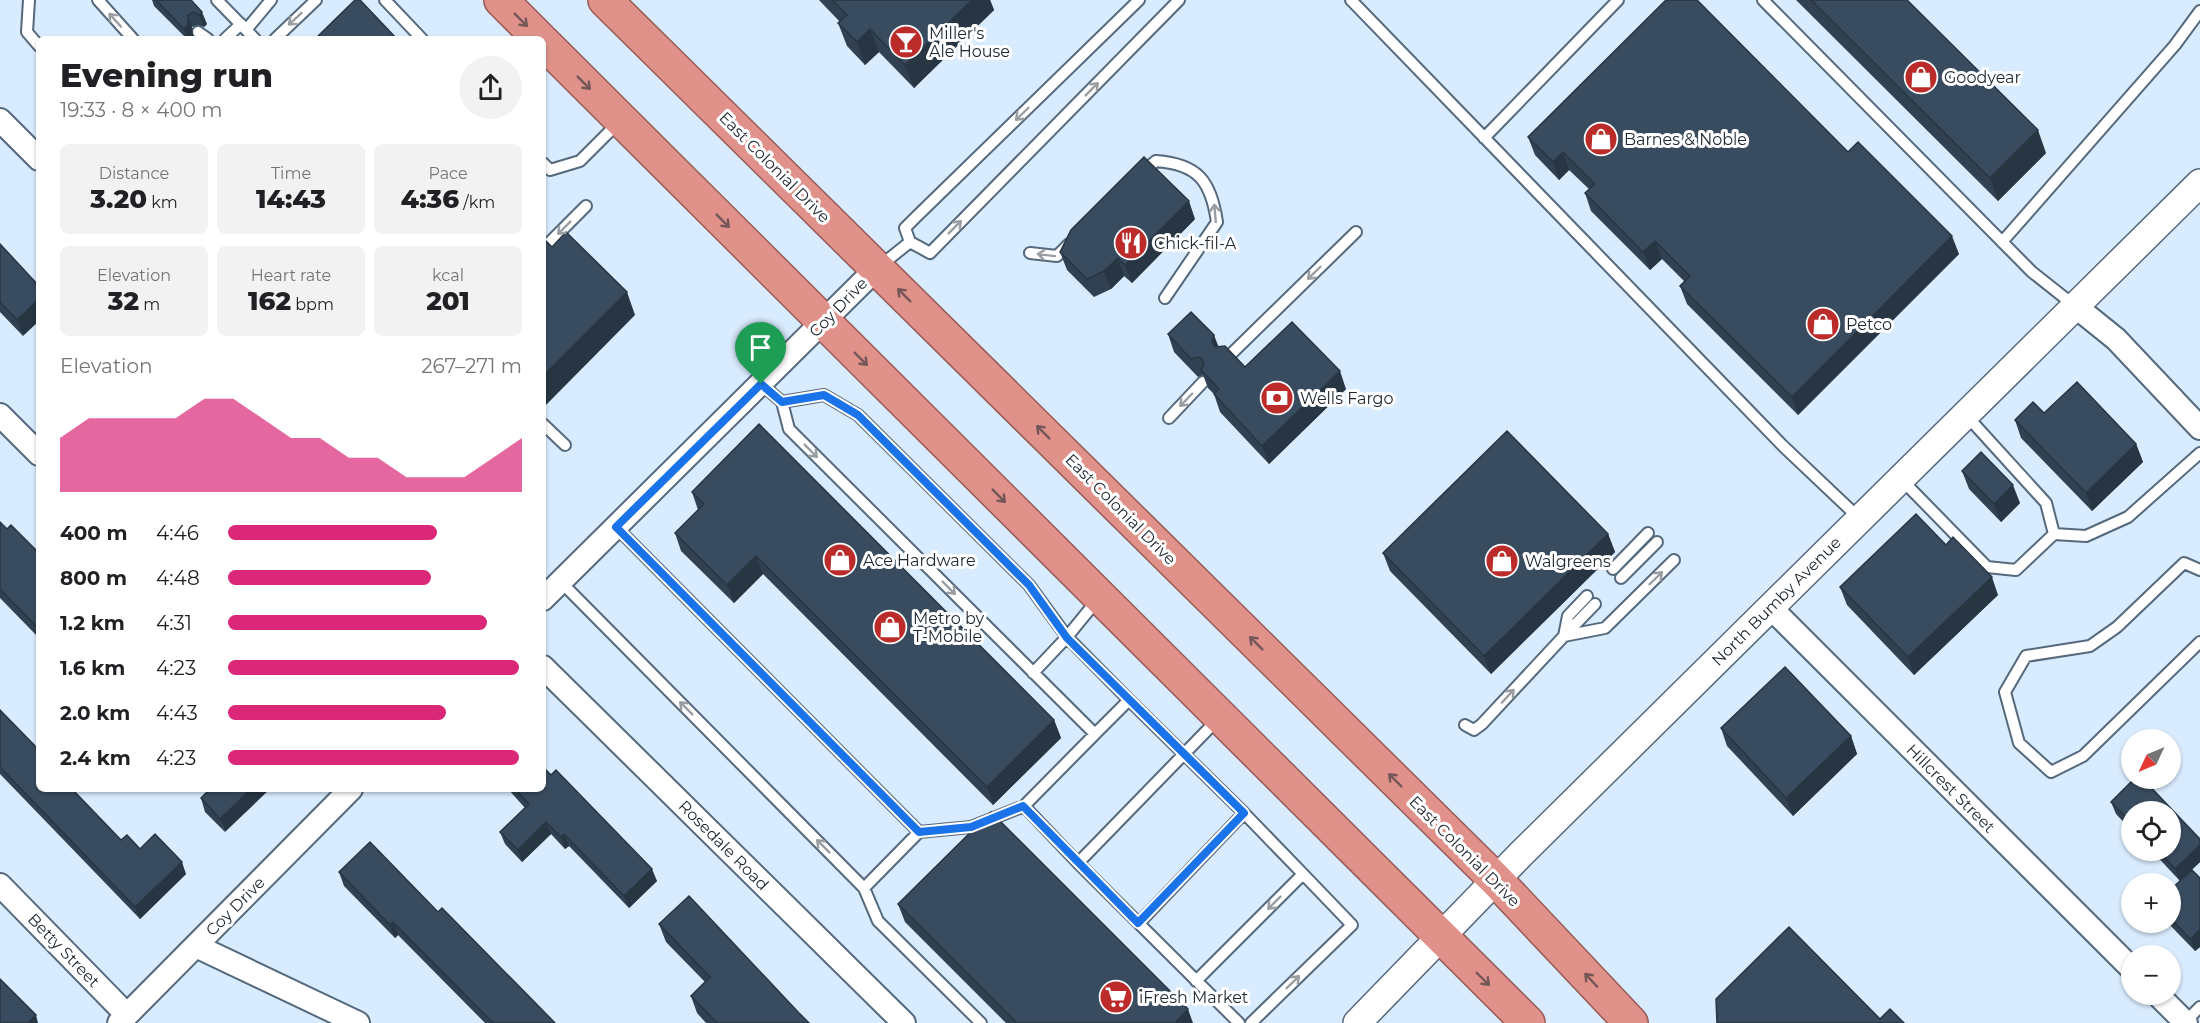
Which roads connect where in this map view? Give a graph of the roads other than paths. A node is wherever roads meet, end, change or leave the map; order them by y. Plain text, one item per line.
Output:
1 (29, 0) edge
2 (98, 0) edge
3 (218, 0) edge
4 (271, 0) edge
5 (316, 0) edge
6 (385, 0) edge
7 (501, 0) edge
8 (605, 0) edge
9 (1139, 0) edge
10 (1179, 0) edge
11 (1351, 0) edge
12 (1618, 0) edge
13 (1763, 0) edge
14 (2200, 11) edge
15 (243, 27) junction
16 (130, 36) edge
17 (230, 36) edge
18 (252, 36) edge
19 (278, 36) edge
20 (419, 36) edge
21 (538, 36) edge
22 (36, 42) edge
23 (546, 44) edge
24 (0, 120) edge
25 (621, 120) junction
26 (1484, 138) junction
27 (36, 156) edge
28 (546, 170) edge
29 (1133, 179) edge
30 (2200, 183) edge
31 (586, 206) dead end
32 (1356, 232) dead end
33 (1076, 237) edge
34 (910, 242) junction
35 (2002, 242) junction
36 (546, 246) edge
37 (1029, 253) dead end
38 (877, 268) junction
39 (1165, 297) dead end
40 (2075, 306) junction
41 (824, 322) junction
42 (1226, 359) edge
43 (1203, 382) edge
44 (761, 384) junction
45 (782, 402) junction
46 (1965, 414) junction
47 (0, 415) edge
48 (1169, 418) dead end
49 (546, 427) edge
50 (2200, 428) edge
51 (565, 445) dead end
52 (36, 451) edge
53 (2200, 453) edge
54 (1900, 479) junction
55 (1860, 518) junction
56 (616, 527) junction
57 (1648, 533) dead end
58 (2054, 534) junction
59 (1657, 542) dead end
60 (1674, 560) dead end
61 (1612, 569) dead end
62 (2200, 570) edge
63 (1621, 578) dead end
64 (561, 582) junction
65 (546, 596) edge
66 (1587, 596) dead end
67 (1100, 597) junction
68 (1595, 604) dead end
69 (1770, 607) junction
70 (1564, 636) junction
71 (1067, 638) junction
72 (2200, 642) edge
73 (546, 670) edge
74 (1033, 673) junction
75 (1129, 700) junction
76 (1220, 716) junction
77 (1465, 725) dead end
78 (1095, 734) junction
79 (1183, 755) junction
80 (348, 792) edge
81 (1023, 806) junction
82 (1244, 813) junction
83 (919, 832) junction
84 (1078, 863) junction
85 (1303, 874) junction
86 (1496, 880) junction
87 (0, 885) edge
88 (864, 888) junction
89 (1138, 923) junction
90 (1441, 939) junction
91 (196, 946) junction
92 (2121, 958) edge
93 (1196, 981) junction
94 (2173, 1005) edge
95 (2190, 1017) edge
96 (123, 1019) edge
97 (358, 1023) edge
98 (904, 1023) edge
99 (981, 1023) edge
100 (1239, 1023) edge
101 (1251, 1023) edge
102 (1357, 1023) edge
103 (1528, 1023) edge
104 (1631, 1023) edge

1 - 22 lane
16 -> 2 lane
3 - 15 lane
4 - 15 lane
5 -> 19 lane
6 - 20 lane
7 -> 21 highway
8 - 38 highway, East Colonial Drive
9 -> 34 lane
34 -> 10 lane
11 - 26 lane
12 - 26 lane
13 - 35 lane
14 - 35 lane
15 - 17 lane
15 - 18 lane
23 -> 25 highway
24 - 27 street
25 - 28 lane
25 -> 41 highway
26 - 55 lane
39 -> 29 lane
30 - 40 street, North Bumby Avenue
31 -> 36 lane
32 -> 42 lane
33 -> 37 lane
34 - 38 lane
35 - 40 lane
38 - 41 street, Coy Drive
86 -> 38 highway, East Colonial Drive
40 - 46 street, North Bumby Avenue
40 - 50 street
41 - 44 street, Coy Drive
41 -> 67 highway
43 -> 48 lane
44 - 45 lane
44 - 56 street, Coy Drive
45 - 71 lane
45 -> 74 lane
46 - 54 street, North Bumby Avenue
46 - 58 lane
47 - 52 street
49 - 51 lane
53 - 58 lane
54 - 55 street, North Bumby Avenue
54 - 58 lane
55 - 69 street, North Bumby Avenue
56 - 64 street, Coy Drive
56 - 83 lane
57 - 61 lane
59 - 63 lane
70 -> 60 lane
62 - 72 lane
64 - 65 street, Coy Drive
88 -> 64 lane
66 - 70 lane
67 - 71 lane
67 - 76 highway
68 - 70 lane
69 - 86 street, North Bumby Avenue
69 - 92 street, Hillcrest Street
77 -> 70 lane
71 - 74 lane
71 - 75 lane
73 - 98 street, Rosedale Road
74 - 78 lane
75 - 78 lane
75 - 79 lane
76 - 79 lane
76 - 90 highway
78 - 81 lane
79 - 82 lane
79 - 84 lane
80 - 91 street, Coy Drive
81 - 83 lane
81 - 84 lane
82 - 85 lane
82 - 89 lane
83 - 88 lane
84 - 89 lane
85 -> 93 lane
101 -> 85 lane
86 - 90 street, North Bumby Avenue
104 -> 86 highway, East Colonial Drive
87 - 96 street, Betty Street
88 - 99 lane
89 - 93 lane
90 - 102 street, North Bumby Avenue
90 -> 103 highway
91 - 96 street, Coy Drive
91 - 97 street
93 - 100 lane
94 - 95 street

